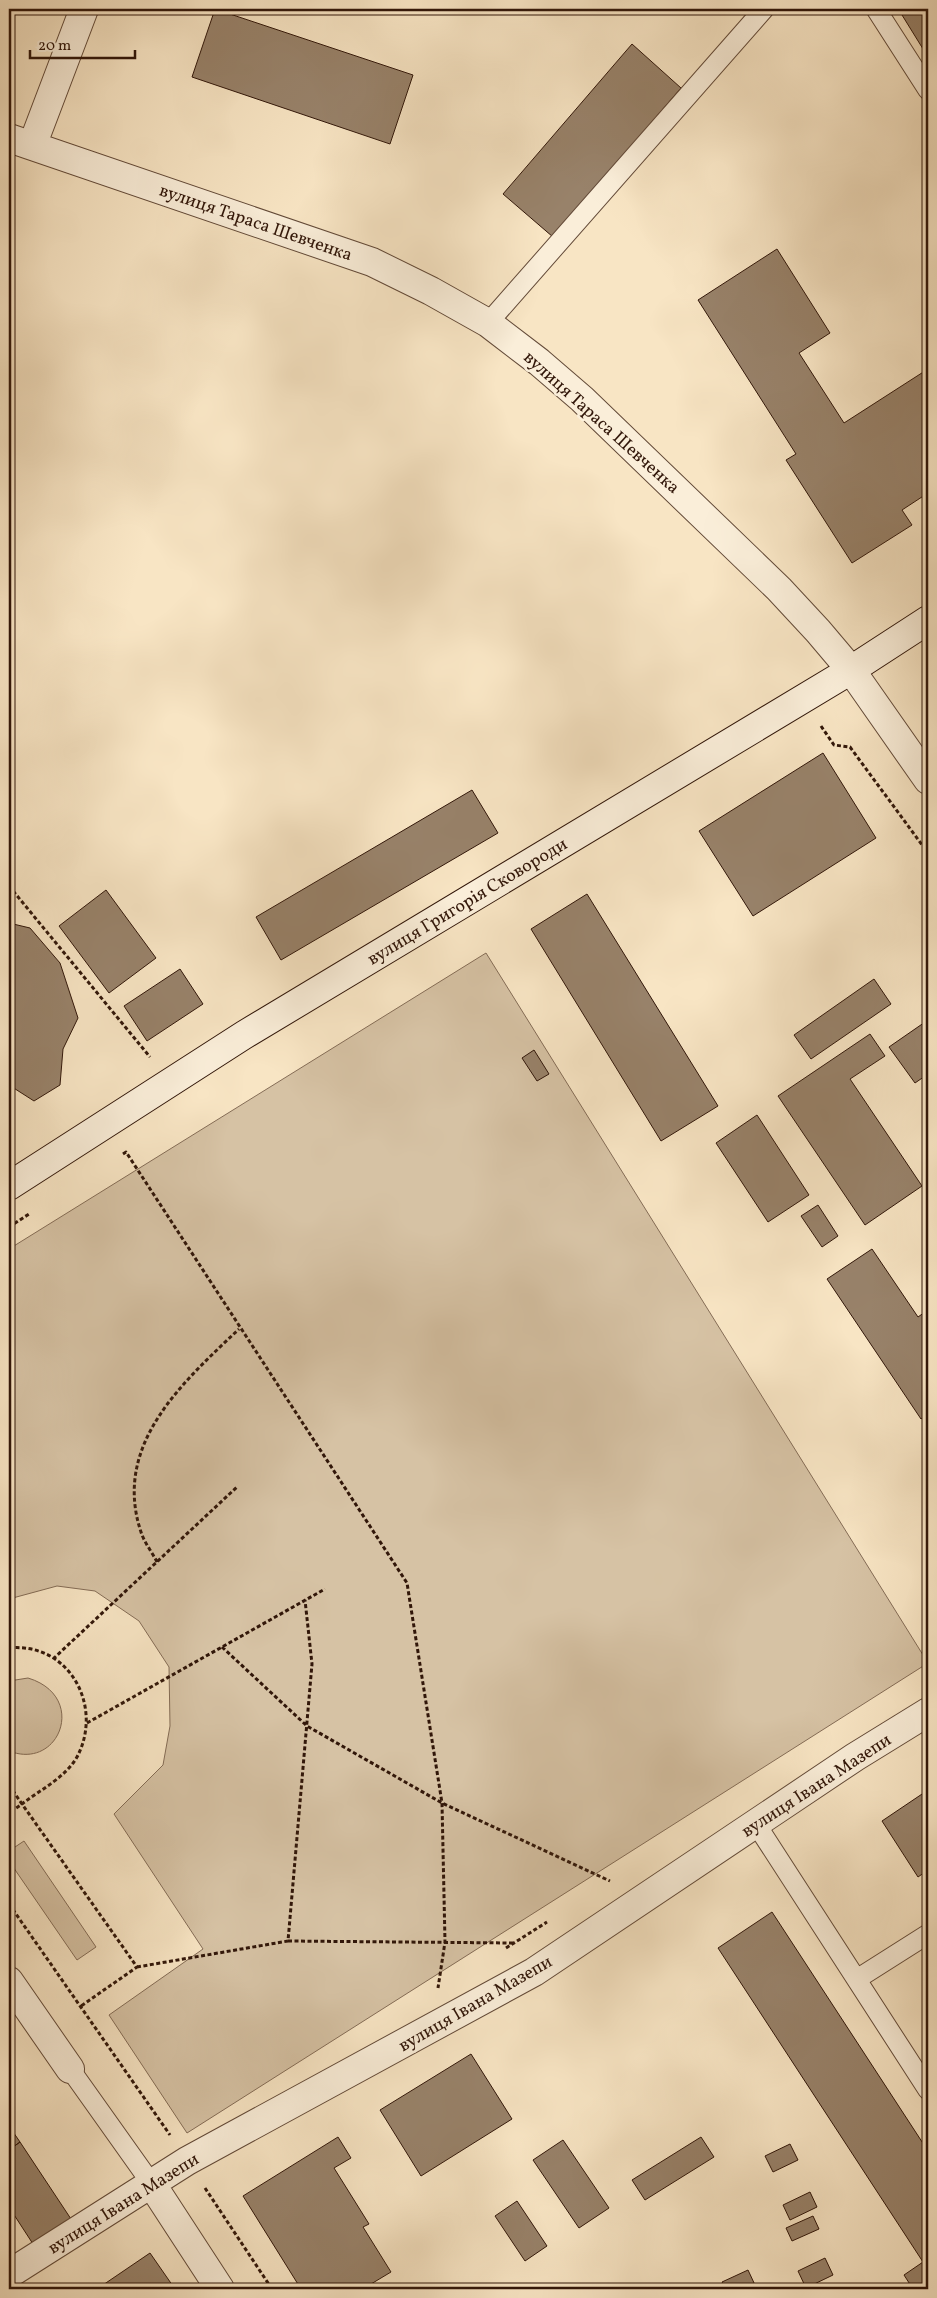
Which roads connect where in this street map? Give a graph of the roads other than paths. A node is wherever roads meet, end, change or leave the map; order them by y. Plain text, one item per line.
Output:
1 (84, 9) edge
2 (764, 9) edge
3 (876, 9) edge
4 (928, 90) edge
5 (20, 142) edge
6 (488, 323) junction
7 (928, 620) edge
8 (851, 670) junction
9 (928, 780) edge
10 (9, 1186) edge
11 (928, 1712) edge
12 (756, 1824) junction
13 (928, 1934) edge
14 (857, 1980) junction
15 (9, 1981) edge
16 (70, 2069) joint
17 (928, 2090) edge
18 (151, 2183) junction
19 (9, 2274) edge
20 (220, 2289) edge

1 - 5 street
2 - 6 lane
3 - 4 lane
5 - 6 street, вулиця Тараса Шевченка
6 - 8 street, вулиця Тараса Шевченка
7 - 8 street, вулиця Григорія Сковороди
8 - 9 street, вулиця Тараса Шевченка
8 - 10 street, вулиця Григорія Сковороди
11 - 12 street, вулиця Івана Мазепи
12 - 14 lane
12 - 18 street, вулиця Івана Мазепи
13 - 14 lane
14 - 17 lane
15 - 16 street
16 - 18 lane
18 - 19 street, вулиця Івана Мазепи
18 - 20 street

